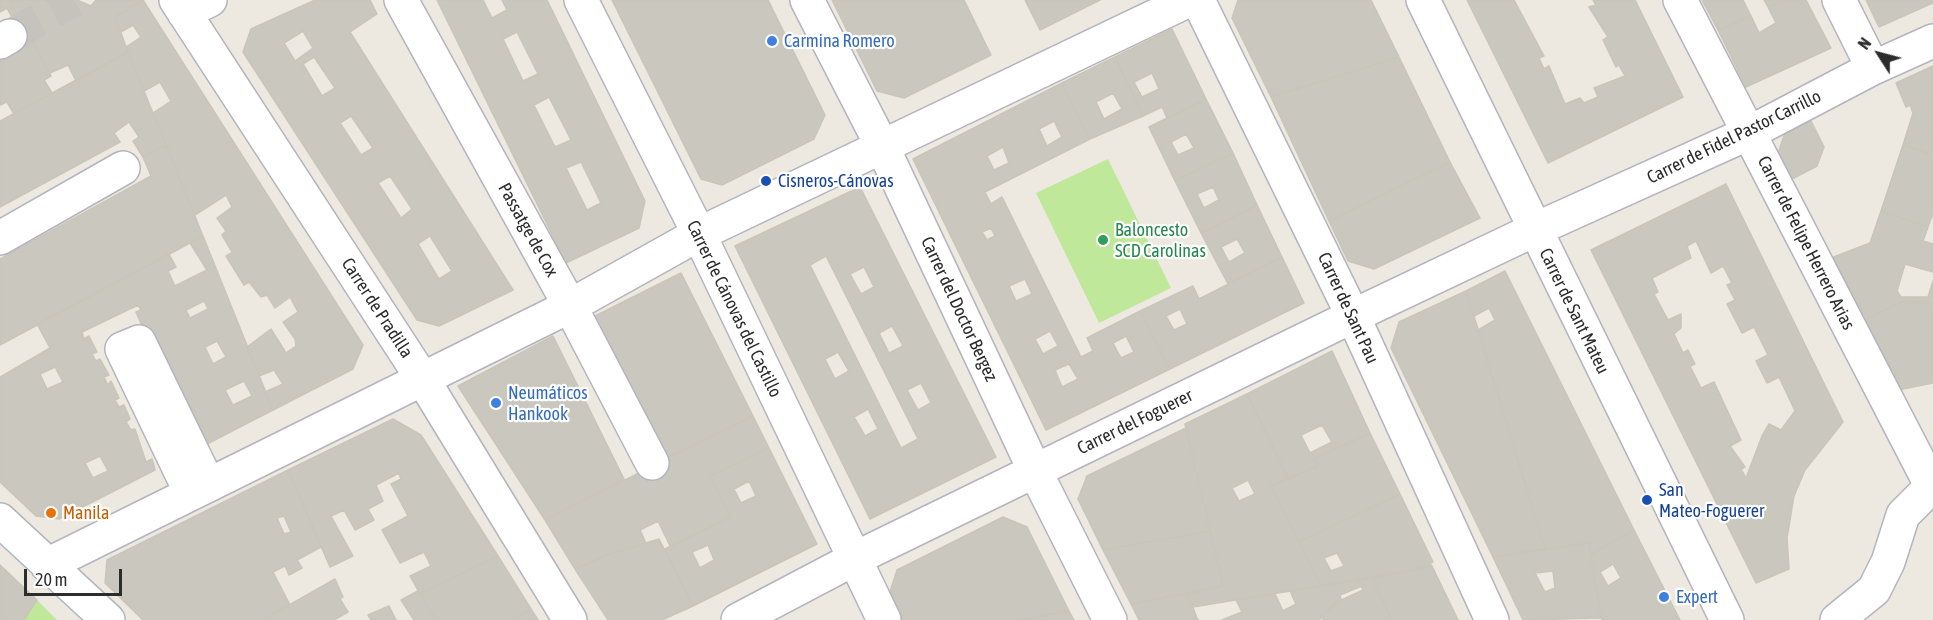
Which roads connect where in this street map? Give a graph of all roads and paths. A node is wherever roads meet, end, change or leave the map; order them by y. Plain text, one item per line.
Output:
1 (401, 0) edge
2 (581, 0) edge
3 (807, 0) edge
4 (1189, 0) edge
5 (1198, 0) edge
6 (1424, 0) edge
7 (1680, 0) edge
8 (1839, 0) edge
9 (190, 4) edge
10 (1933, 41) edge
11 (1873, 68) junction
12 (1749, 133) junction
13 (882, 146) junction
14 (123, 168) dead end
15 (1534, 230) junction
16 (699, 234) junction
17 (0, 238) edge
18 (570, 306) junction
19 (1353, 315) junction
20 (422, 378) junction
21 (652, 463) dead end
22 (1035, 471) junction
23 (1932, 485) edge
24 (0, 519) edge
25 (854, 559) junction
26 (47, 565) junction
27 (1842, 619) edge
28 (108, 620) edge
29 (570, 620) edge
30 (738, 620) edge
31 (884, 620) edge
32 (1110, 620) edge
33 (1492, 620) edge
34 (1727, 620) edge

1 - 18 street, Passatge de Cox
2 - 16 street, Carrer de Cánovas del Castillo
3 - 13 street, Carrer del Doctor Bergez
4 - 13 street
5 - 19 street, Carrer de Sant Pau
6 - 15 street, Carrer de Sant Mateu
7 - 12 street, Carrer de Felipe Herrero Arias
8 - 11 street
9 - 20 street, Carrer de Pradilla
10 - 11 street, Carrer de Fidel Pastor Carrillo
11 - 12 street, Carrer de Fidel Pastor Carrillo
12 - 15 street, Carrer de Fidel Pastor Carrillo
12 - 23 street, Carrer de Felipe Herrero Arias
13 - 16 street
13 - 22 street, Carrer del Doctor Bergez
14 - 17 street
15 - 19 street, Carrer del Foguerer
15 - 34 street, Carrer de Sant Mateu
16 - 18 street
16 - 25 street, Carrer de Cánovas del Castillo
18 - 20 street
18 - 21 street, Passatge de Cox
19 - 22 street, Carrer del Foguerer
19 - 33 street, Carrer de Sant Pau
20 - 26 street
20 - 29 street, Carrer de Pradilla
22 - 25 street, Carrer del Foguerer
22 - 32 street, Carrer del Doctor Bergez
23 - 27 street
24 - 26 street
25 - 30 street, Carrer del Foguerer
25 - 31 street, Carrer de Cánovas del Castillo
26 - 28 street

